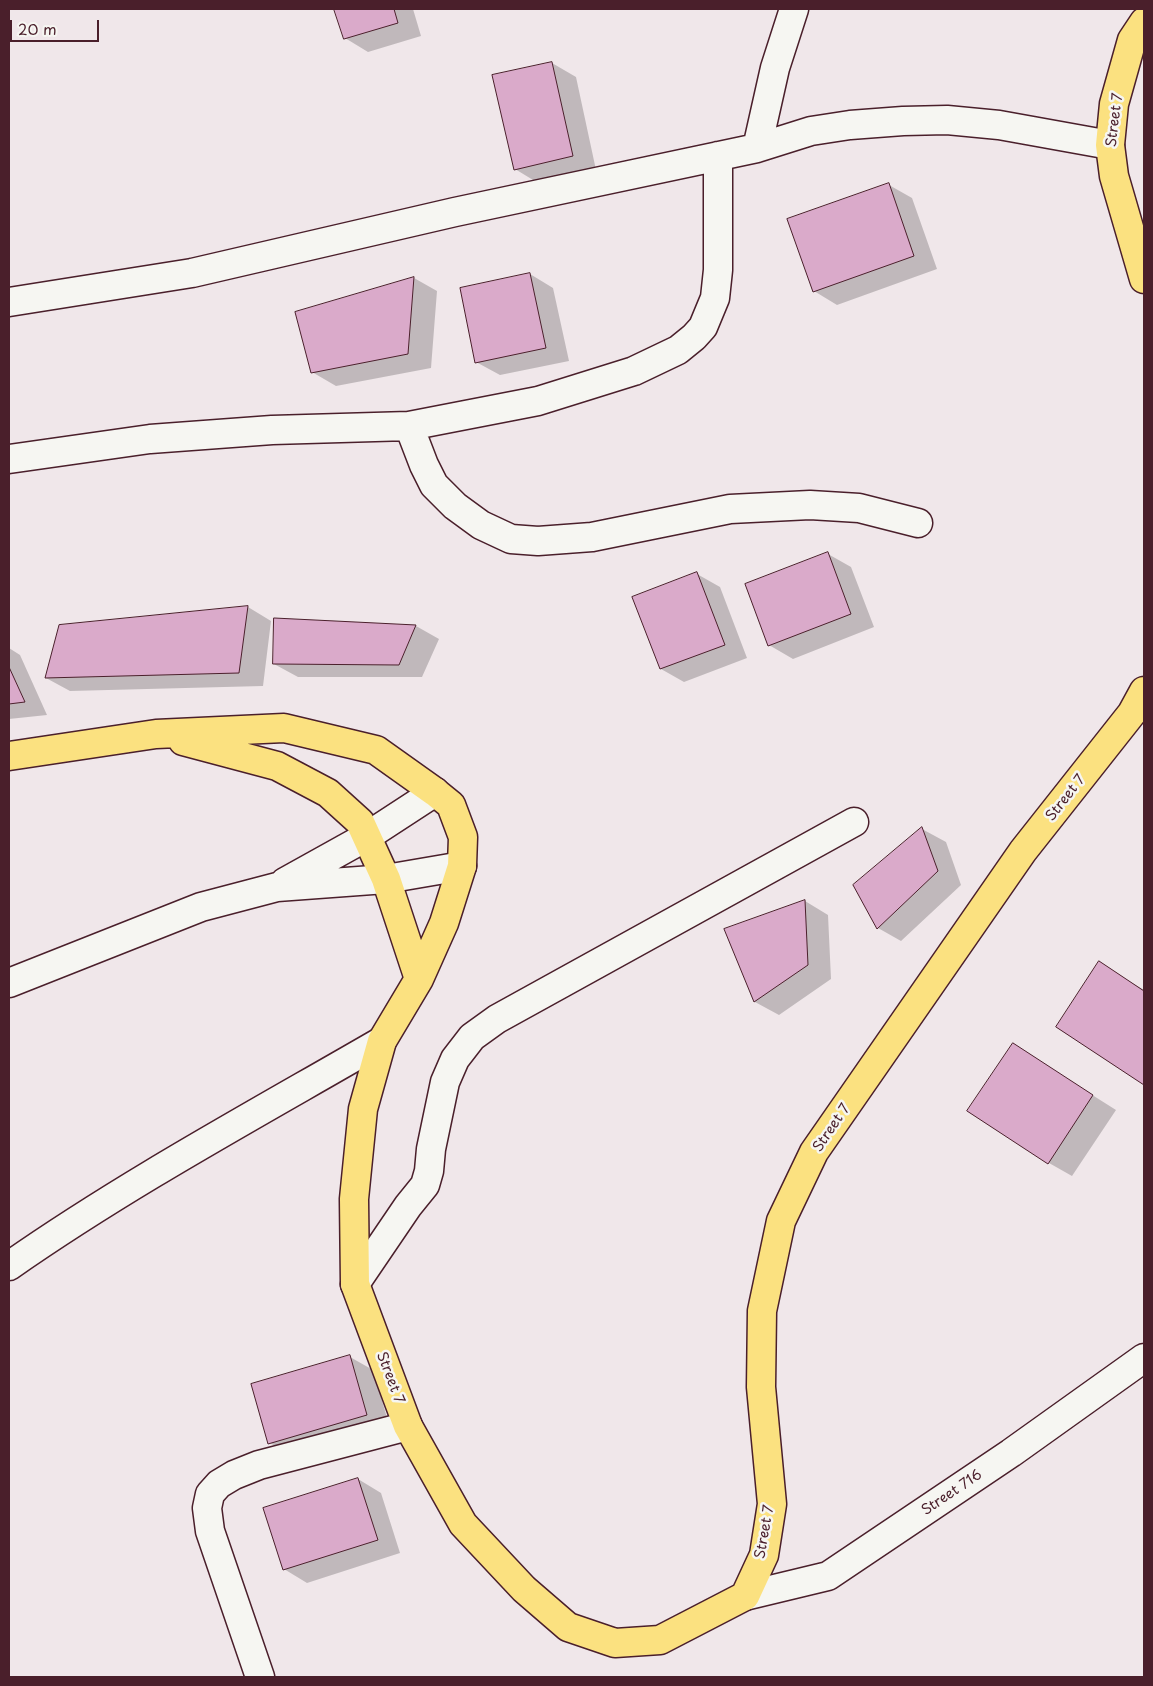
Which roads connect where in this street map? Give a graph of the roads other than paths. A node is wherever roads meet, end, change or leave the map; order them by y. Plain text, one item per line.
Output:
1 (794, 9) edge
2 (1144, 22) edge
3 (1110, 145) junction
4 (757, 148) junction
5 (718, 156) junction
6 (1144, 279) edge
7 (9, 302) edge
8 (409, 426) junction
9 (9, 459) edge
10 (918, 523) dead end
11 (1144, 691) edge
12 (156, 734) junction
13 (9, 756) edge
14 (435, 792) junction
15 (854, 822) dead end
16 (366, 837) junction
17 (462, 866) junction
18 (386, 878) junction
19 (277, 886) junction
20 (419, 979) junction
21 (9, 983) edge
22 (382, 1041) junction
23 (9, 1266) edge
24 (355, 1284) junction
25 (1144, 1358) edge
26 (408, 1426) junction
27 (745, 1596) junction
28 (260, 1677) edge

1 - 4 street
2 - 3 main road, Street 7
3 - 4 street
3 - 6 main road, Street 7
4 - 5 street
5 - 7 street
5 - 8 street
8 - 9 street
8 - 10 street
11 - 27 main road, Street 7
12 - 13 main road, Street 7
12 - 14 main road, Street 7
12 - 16 main road
14 - 16 street
14 - 17 main road, Street 7
15 - 24 street
16 - 18 main road
16 - 19 street
17 - 18 street
17 - 20 main road, Street 7
18 - 19 street
18 - 20 main road
19 - 21 street
20 - 22 main road, Street 7
22 - 23 street
22 - 24 main road, Street 7
24 - 26 main road, Street 7
25 - 27 street, Street 716
26 - 27 main road, Street 7
26 - 28 street

